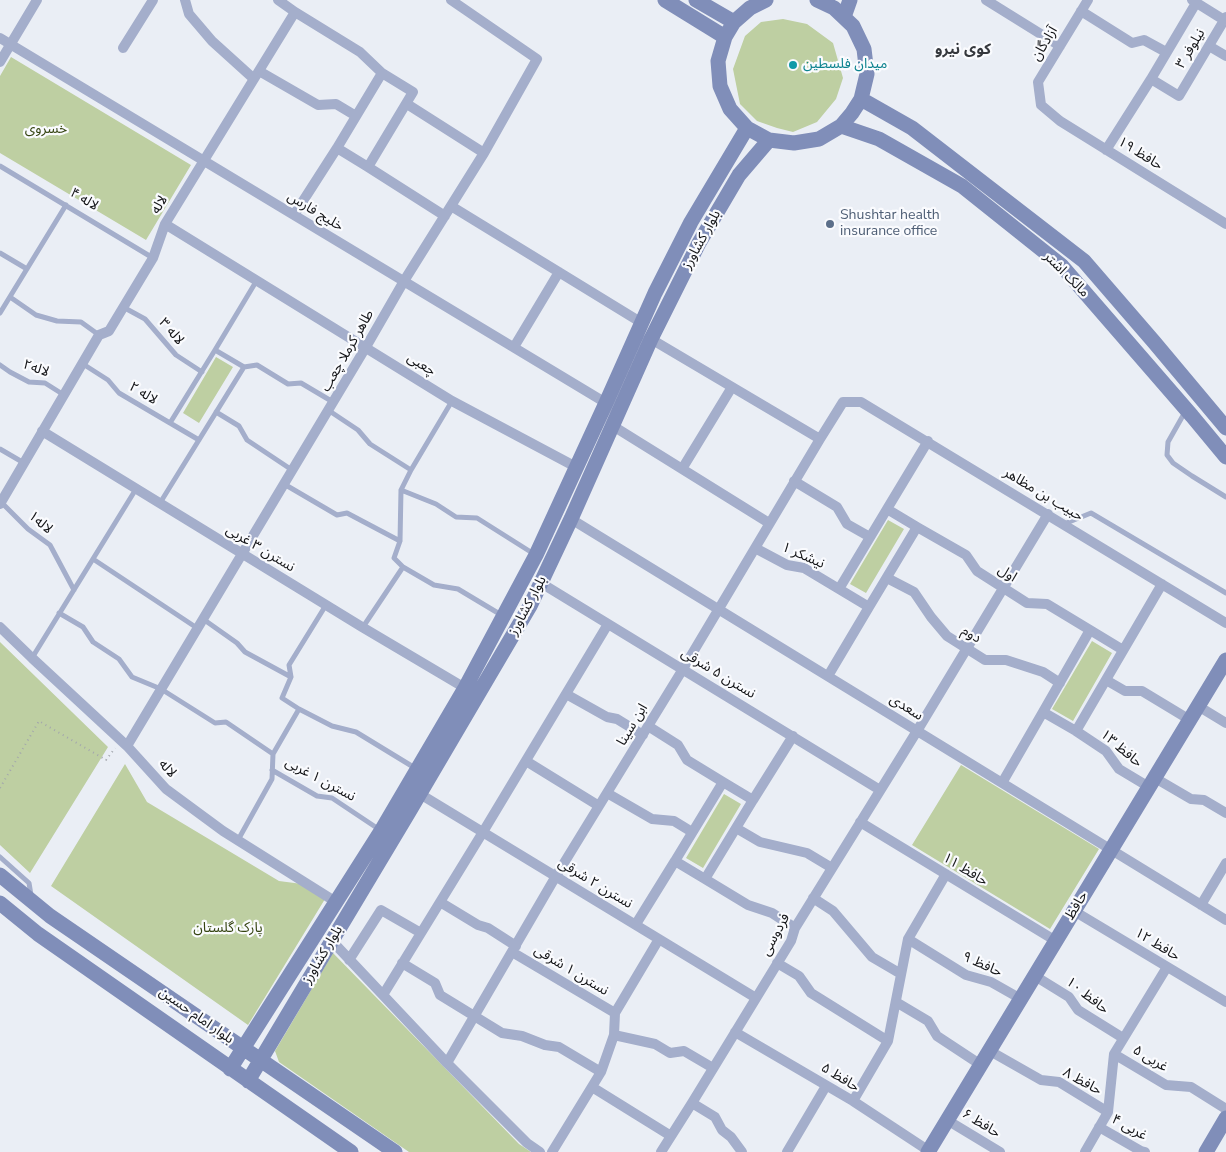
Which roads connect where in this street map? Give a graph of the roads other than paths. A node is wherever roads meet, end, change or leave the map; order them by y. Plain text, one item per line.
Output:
1 (37, 0) edge
2 (153, 0) edge
3 (185, 0) edge
4 (278, 0) edge
5 (451, 0) edge
6 (665, 0) edge
7 (696, 0) edge
8 (766, 0) edge
9 (817, 0) edge
10 (850, 0) edge
11 (986, 0) edge
12 (1088, 0) edge
13 (1194, 1) edge
14 (1081, 11) junction
15 (295, 12) junction
16 (844, 17) junction
17 (1225, 18) edge
18 (734, 22) junction
19 (725, 36) junction
20 (0, 38) edge
21 (10, 45) junction
22 (1060, 46) junction
23 (1208, 46) junction
24 (122, 48) dead end
25 (1166, 52) junction
26 (1226, 56) edge
27 (0, 62) edge
28 (382, 73) junction
29 (257, 75) junction
30 (1150, 79) junction
31 (861, 99) junction
32 (407, 104) junction
33 (1041, 105) joint
34 (356, 116) junction
35 (841, 126) junction
36 (747, 128) junction
37 (769, 140) junction
38 (337, 148) junction
39 (1106, 150) junction
40 (484, 153) junction
41 (204, 161) junction
42 (0, 166) edge
43 (368, 167) junction
44 (66, 206) junction
45 (451, 206) junction
46 (294, 215) junction
47 (445, 216) junction
48 (1225, 222) edge
49 (165, 224) junction
50 (0, 253) edge
51 (153, 258) junction
52 (27, 269) junction
53 (559, 272) junction
54 (257, 280) junction
55 (404, 281) junction
56 (10, 297) junction
57 (123, 307) junction
58 (0, 313) edge
59 (642, 323) junction
60 (99, 335) junction
61 (651, 339) junction
62 (366, 347) junction
63 (514, 347) junction
64 (215, 350) junction
65 (82, 364) junction
66 (0, 365) edge
67 (244, 367) junction
68 (202, 372) junction
69 (732, 387) junction
70 (64, 395) junction
71 (452, 401) junction
72 (843, 402) joint
73 (606, 403) junction
74 (331, 406) junction
75 (1187, 410) junction
76 (216, 412) junction
77 (170, 423) junction
78 (613, 426) junction
79 (1226, 428) edge
80 (42, 432) junction
81 (820, 439) junction
82 (199, 440) junction
83 (928, 441) junction
84 (0, 449) edge
85 (1226, 457) edge
86 (24, 463) junction
87 (576, 467) junction
88 (682, 468) junction
89 (292, 470) junction
90 (411, 470) junction
91 (794, 482) junction
92 (284, 484) junction
93 (136, 489) junction
94 (401, 490) junction
95 (1226, 497) edge
96 (1, 503) edge
97 (160, 503) junction
98 (887, 509) junction
99 (1048, 514) junction
100 (571, 519) junction
101 (769, 523) junction
102 (1064, 524) junction
103 (917, 527) junction
104 (870, 537) junction
105 (400, 541) junction
106 (755, 548) junction
107 (242, 554) junction
108 (536, 555) junction
109 (93, 559) junction
110 (403, 567) junction
111 (887, 578) junction
112 (541, 583) junction
113 (1162, 584) junction
114 (1003, 587) junction
115 (839, 589) junction
116 (74, 590) junction
117 (1226, 593) edge
118 (326, 605) junction
119 (869, 607) junction
120 (718, 609) junction
121 (59, 614) junction
122 (504, 616) junction
123 (1226, 623) edge
124 (200, 624) junction
125 (608, 624) junction
126 (0, 627) edge
127 (362, 627) junction
128 (1090, 630) junction
129 (966, 648) junction
130 (1123, 650) junction
131 (32, 658) junction
132 (1226, 660) edge
133 (683, 669) junction
134 (828, 676) junction
135 (291, 677) junction
136 (1106, 680) junction
137 (1060, 683) junction
138 (465, 688) junction
139 (161, 689) junction
140 (566, 694) junction
141 (1198, 706) junction
142 (299, 709) junction
143 (1043, 712) junction
144 (1190, 720) junction
145 (1226, 723) edge
146 (645, 730) junction
147 (917, 731) junction
148 (1076, 731) junction
149 (793, 736) junction
150 (124, 743) junction
151 (273, 754) junction
152 (526, 761) junction
153 (417, 769) junction
154 (272, 770) junction
155 (723, 782) junction
156 (1152, 782) junction
157 (1002, 783) junction
158 (880, 790) junction
159 (608, 792) junction
160 (420, 794) junction
161 (753, 800) junction
162 (599, 806) junction
163 (1226, 813) edge
164 (860, 822) junction
165 (736, 828) junction
166 (380, 830) junction
167 (483, 832) junction
168 (692, 832) junction
169 (238, 840) junction
170 (1111, 850) junction
171 (0, 857) edge
172 (675, 861) junction
173 (1226, 863) edge
174 (832, 868) junction
175 (946, 874) junction
176 (0, 875) edge
177 (556, 876) junction
178 (704, 879) junction
179 (813, 898) junction
180 (31, 901) junction
181 (336, 902) junction
182 (440, 902) junction
183 (0, 903) edge
184 (1201, 905) junction
185 (1074, 912) junction
186 (1226, 920) edge
187 (636, 924) junction
188 (795, 928) junction
189 (421, 932) junction
190 (659, 939) junction
191 (908, 939) junction
192 (332, 941) junction
193 (1056, 941) junction
194 (514, 949) junction
195 (350, 960) junction
196 (402, 963) junction
197 (777, 963) junction
198 (1167, 967) junction
199 (901, 974) junction
200 (1035, 976) junction
201 (383, 995) junction
202 (756, 998) junction
203 (1021, 999) junction
204 (896, 1002) junction
205 (1226, 1002) edge
206 (615, 1013) junction
207 (474, 1016) junction
208 (735, 1032) junction
209 (614, 1035) junction
210 (1123, 1038) junction
211 (888, 1041) junction
212 (243, 1049) junction
213 (990, 1051) junction
214 (1114, 1054) junction
215 (261, 1060) junction
216 (447, 1063) junction
217 (981, 1065) junction
218 (713, 1068) junction
219 (230, 1069) junction
220 (601, 1072) junction
221 (248, 1081) junction
222 (826, 1086) junction
223 (592, 1087) junction
224 (852, 1101) junction
225 (692, 1103) junction
226 (1226, 1110) edge
227 (1108, 1112) junction
228 (1226, 1118) edge
229 (947, 1120) junction
230 (1099, 1127) junction
231 (671, 1136) junction
232 (350, 1152) edge
233 (395, 1152) edge
234 (540, 1152) edge
235 (552, 1152) edge
236 (660, 1152) edge
237 (742, 1152) edge
238 (787, 1152) edge
239 (928, 1152) edge
240 (1000, 1152) edge
241 (1085, 1152) edge
242 (1145, 1152) edge
243 (1206, 1152) edge

1 - 21 street
2 - 24 street
3 - 29 street
4 - 15 street
5 - 40 street, طاهر کرملا چعب
6 - 19 main road
7 - 18 main road
8 - 18 main road
9 - 16 main road
10 - 16 main road
11 - 22 street
12 - 14 street, آزادگان
13 - 17 street
13 - 25 street
14 - 22 street, آزادگان
14 - 25 street
15 - 28 street
15 - 29 street, لاله
16 - 31 main road
17 - 23 street, نیلوفر ۳
18 - 19 main road
19 - 36 main road
20 - 21 street, خلیج فارس
21 - 27 street
21 - 41 street, خلیج فارس
22 - 33 street, آزادگان
23 - 26 street
23 - 30 street, نیلوفر ۳
25 - 30 street
28 - 32 street
28 - 34 street
29 - 34 street
29 - 41 street, لاله
30 - 39 street
31 - 35 main road
31 - 79 main road, مالک اشتر
32 - 40 street
32 - 43 street
33 - 39 street, حافظ ۱۹
34 - 38 street
35 - 37 main road
35 - 75 main road, مالک اشتر
36 - 37 main road
36 - 59 main road, بلوار کشاورز
37 - 61 main road, بلوار کشاورز
38 - 43 street
38 - 46 street
39 - 48 street, حافظ ۱۹
40 - 45 street, طاهر کرملا چعب
41 - 46 street, خلیج فارس
41 - 49 street, لاله
42 - 44 lane, لاله ۴
43 - 47 street
44 - 51 lane, لاله ۴
44 - 52 lane
45 - 47 street, طاهر کرملا چعب
45 - 53 street
46 - 55 street, خلیج فارس
47 - 55 street, طاهر کرملا چعب
49 - 51 street, لاله
49 - 54 street
50 - 52 lane
51 - 57 street, لاله
52 - 56 lane
53 - 59 street
53 - 63 street
54 - 62 street, چعبی
54 - 64 lane
55 - 62 street, طاهر کرملا چعب
55 - 63 street, خلیج فارس
56 - 58 lane
56 - 60 lane
57 - 60 street, لاله
57 - 68 lane, لاله ۳
59 - 73 main road, بلوار کشاورز
60 - 65 street, لاله
61 - 69 street
61 - 78 main road, بلوار کشاورز
62 - 71 street, چعبی
62 - 74 street, طاهر کرملا چعب
63 - 73 street, خلیج فارس
64 - 67 lane
64 - 68 lane
65 - 70 street, لاله
65 - 77 lane, لاله ۲
66 - 70 lane, لاله۲
67 - 74 lane
67 - 76 lane
68 - 77 lane
69 - 81 street
69 - 88 street
70 - 80 street, لاله
71 - 87 street, چعبی
71 - 90 lane
72 - 81 street, ابن سینا
72 - 83 street, حبیب بن مظاهر
73 - 87 main road, بلوار کشاورز
74 - 89 street, طاهر کرملا چعب
74 - 90 lane
75 - 85 main road, مالک اشتر
75 - 95 lane
76 - 82 lane
76 - 89 lane
77 - 82 lane, لاله ۲
78 - 88 street
78 - 100 main road, بلوار کشاورز
80 - 86 street, لاله
80 - 93 street, نسترن ۳ غربی
81 - 91 street, ابن سینا
82 - 97 lane
83 - 98 street
83 - 99 street, حبیب بن مظاهر
84 - 86 lane
86 - 96 street, لاله
87 - 108 main road, بلوار کشاورز
88 - 101 street
89 - 92 street, طاهر کرملا چعب
90 - 94 lane
91 - 101 street, ابن سینا
91 - 104 street
92 - 105 lane
92 - 107 street, طاهر کرملا چعب
93 - 97 street, نسترن ۳ غربی
93 - 109 lane
94 - 105 lane
94 - 108 lane
96 - 116 lane, لاله۱
97 - 107 street, نسترن ۳ غربی
98 - 103 street, اول
98 - 104 street
99 - 102 street, حبیب بن مظاهر
99 - 114 street, فردوسی
100 - 112 main road, بلوار کشاورز
100 - 120 street, سعدی
101 - 106 street, ابن سینا
102 - 113 street, حبیب بن مظاهر
102 - 117 lane
103 - 111 street
103 - 114 street, اول
104 - 115 street
105 - 110 lane
106 - 115 street, نیشکر ۱
106 - 120 street, ابن سینا
107 - 118 street, نسترن ۳ غربی
107 - 124 street, طاهر کرملا چعب
108 - 122 main road, بلوار کشاورز
109 - 116 lane
109 - 124 lane
110 - 122 lane
110 - 127 lane
111 - 119 street
111 - 129 street, دوم
112 - 125 street, نسترن ۵ شرقی
112 - 160 main road, بلوار کشاورز
113 - 123 street, حبیب بن مظاهر
113 - 130 street
114 - 128 street, اول
114 - 129 street, فردوسی
115 - 119 street, نیشکر ۱
116 - 121 lane
118 - 127 street, نسترن ۳ غربی
118 - 135 lane
119 - 134 street
120 - 133 street, ابن سینا
120 - 134 street, سعدی
121 - 131 lane
121 - 139 lane
122 - 138 main road, بلوار کشاورز
124 - 135 lane
124 - 139 street, طاهر کرملا چعب
125 - 133 street, نسترن ۵ شرقی
125 - 140 street
126 - 131 street, لاله
127 - 138 street, نسترن ۳ غربی
128 - 130 street, اول
128 - 137 street
129 - 137 street, دوم
129 - 147 street, فردوسی
130 - 136 street
131 - 150 street, لاله
132 - 141 main road, حافظ
133 - 146 street, ابن سینا
133 - 149 street, نسترن ۵ شرقی
134 - 147 street, سعدی
135 - 142 lane
136 - 144 street
136 - 148 street
137 - 143 street
138 - 153 main road, بلوار کشاورز
139 - 150 street, طاهر کرملا چعب
139 - 151 lane
140 - 146 street
140 - 152 street
141 - 144 main road, حافظ
141 - 145 street
142 - 151 lane
142 - 153 lane
143 - 148 street, حافظ ۱۳
143 - 157 street
144 - 156 main road, حافظ
146 - 155 street
146 - 159 street, ابن سینا
147 - 157 street, سعدی
147 - 158 street, فردوسی
148 - 156 street, حافظ ۱۳
149 - 158 street, نسترن ۵ شرقی
149 - 161 street
150 - 169 street, لاله
151 - 154 lane
152 - 162 street
152 - 167 street
153 - 166 main road, بلوار کشاورز
154 - 166 lane, نسترن ۱ غربی
154 - 169 lane
155 - 161 street
155 - 168 street
156 - 163 street, حافظ ۱۳
156 - 170 main road, حافظ
157 - 170 street, سعدی
158 - 164 street, فردوسی
159 - 162 street, ابن سینا
159 - 168 street
160 - 167 street, نسترن ۲ شرقی
160 - 192 main road, بلوار کشاورز
161 - 165 street
162 - 177 street, ابن سینا
164 - 174 street, فردوسی
164 - 175 street, حافظ ۱۱
165 - 174 street
165 - 178 street
166 - 181 main road, بلوار کشاورز
167 - 177 street, نسترن ۲ شرقی
167 - 182 street
168 - 172 street
169 - 181 street, لاله
170 - 184 street, سعدی
170 - 185 main road, حافظ
171 - 180 lane
172 - 178 street
172 - 187 street
173 - 184 street
174 - 179 street, فردوسی
175 - 191 street
175 - 193 street, حافظ ۱۱
176 - 180 main road, بلوار امام حسین
177 - 187 street, نسترن ۲ شرقی
177 - 194 street, ابن سینا
178 - 188 street
179 - 188 street, فردوسی
179 - 199 street
180 - 212 main road, بلوار امام حسین
181 - 212 main road, بلوار کشاورز
182 - 189 street
182 - 194 street, نسترن ۱ شرقی
183 - 219 main road, بلوار امام حسین
184 - 186 street, سعدی
185 - 193 main road, حافظ
185 - 198 street, حافظ ۱۲
187 - 190 street, نسترن ۲ شرقی
188 - 197 street, فردوسی
189 - 195 street
189 - 196 street
190 - 202 street, نسترن ۲ شرقی
190 - 206 street
191 - 199 street
191 - 203 street, حافظ ۹
192 - 195 street
192 - 215 main road, بلوار کشاورز
193 - 200 main road, حافظ
194 - 206 street, نسترن ۱ شرقی
194 - 207 street, ابن سینا
195 - 201 street
196 - 201 street
196 - 207 street
197 - 202 street, فردوسی
197 - 211 street
198 - 205 street, حافظ ۱۲
198 - 210 street
199 - 204 street
200 - 203 main road, حافظ
200 - 210 street, حافظ ۱۰
201 - 216 street
202 - 208 street, فردوسی
203 - 213 main road, حافظ
204 - 211 street
204 - 217 street
206 - 209 street
207 - 216 street, ابن سینا
207 - 220 street
208 - 218 street, فردوسی
208 - 222 street, حافظ ۵
209 - 218 street
209 - 220 street
210 - 214 street
211 - 224 street
212 - 215 main road, بلوار امام حسین
212 - 219 main road, بلوار کشاورز
213 - 217 main road, حافظ
213 - 227 street, حافظ ۸
214 - 226 street, ۵ غربی
214 - 227 street
215 - 221 main road, بلوار کشاورز
215 - 233 main road, بلوار امام حسین
216 - 234 street
217 - 229 main road, حافظ
218 - 225 street, فردوسی
219 - 221 main road, بلوار امام حسین
220 - 223 street
221 - 232 main road, بلوار امام حسین
222 - 224 street, حافظ ۵
222 - 238 street
223 - 231 street
223 - 235 street
224 - 239 street, حافظ ۵
225 - 231 street, فردوسی
225 - 237 street
227 - 230 street
228 - 243 main road
229 - 239 main road, حافظ
229 - 240 street, حافظ ۶
230 - 241 street
230 - 242 street, ۴ غربی
231 - 236 street, فردوسی

